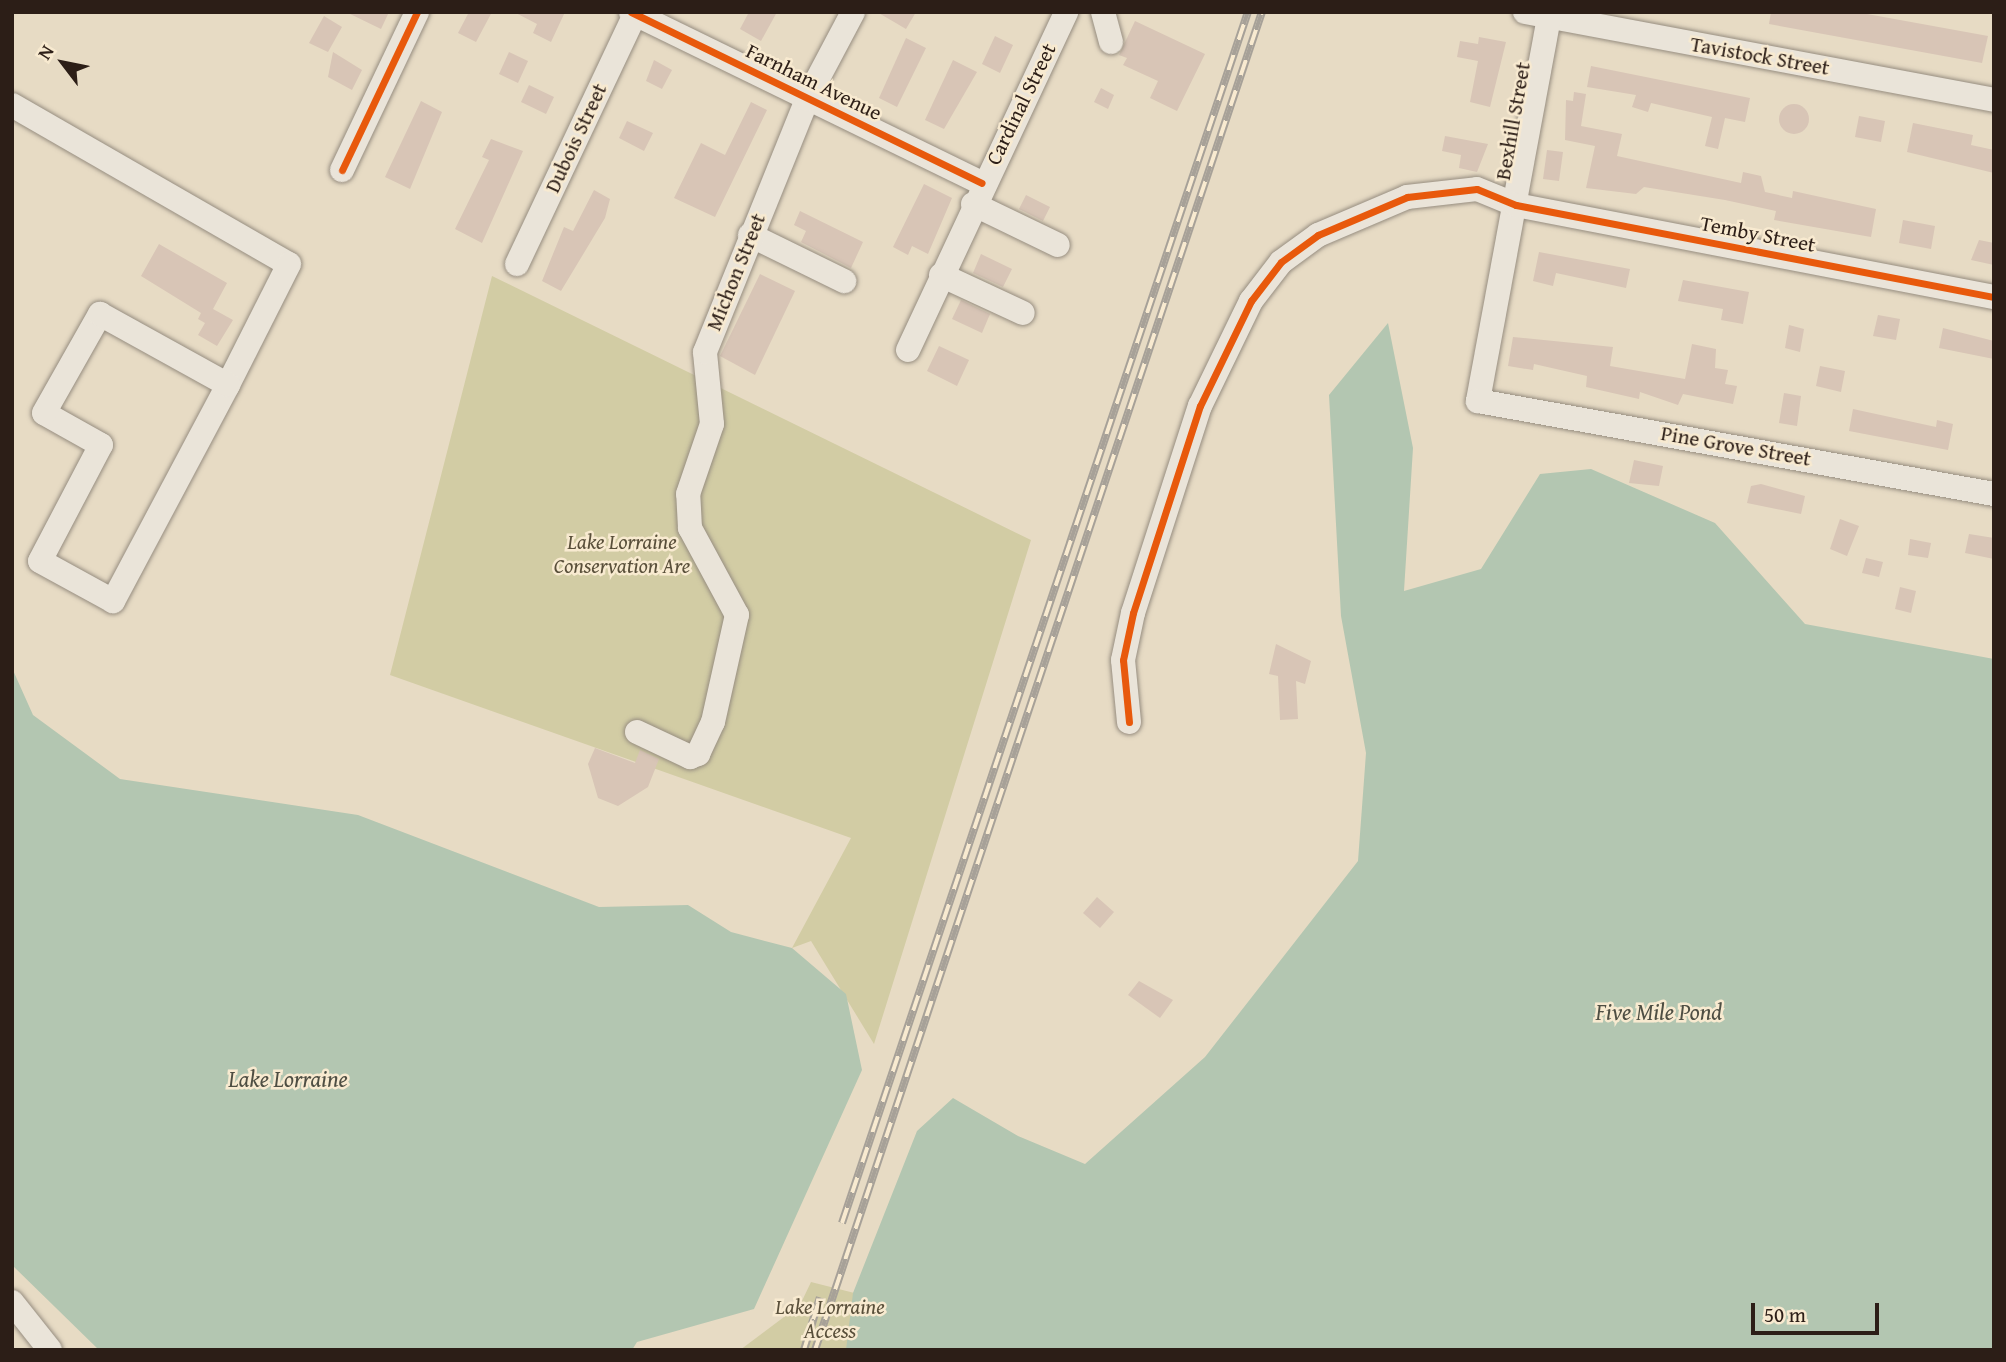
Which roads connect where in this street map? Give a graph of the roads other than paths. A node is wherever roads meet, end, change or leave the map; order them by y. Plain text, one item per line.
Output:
1 (417, 12) edge
2 (853, 12) edge
3 (1066, 12) edge
4 (1104, 12) edge
5 (634, 13) edge
6 (1542, 14) edge
7 (1111, 42) dead end
8 (807, 99) junction
9 (1994, 100) edge
10 (12, 104) edge
11 (342, 170) dead end
12 (977, 194) junction
13 (1516, 205) junction
14 (750, 235) junction
15 (1058, 245) dead end
16 (517, 264) dead end
17 (941, 275) junction
18 (844, 281) dead end
19 (1994, 296) edge
20 (1023, 313) dead end
21 (908, 350) dead end
22 (228, 384) junction
23 (1478, 401) joint
24 (1994, 494) edge
25 (1129, 722) dead end
26 (637, 732) dead end
27 (12, 1302) edge
28 (50, 1350) edge

1 - 11 street
2 - 8 street, Michon Street
3 - 12 street, Cardinal Street
4 - 7 street
5 - 8 street, Farnham Avenue
5 - 16 street, Dubois Street
6 - 9 street, Tavistock Street
6 - 13 street, Bexhill Street
8 - 12 street, Farnham Avenue
8 - 14 street, Michon Street
10 - 22 street
12 - 15 street, Farnham Avenue
12 - 17 street, Cardinal Street
13 - 19 street, Temby Street
13 - 23 street, Bexhill Street
13 - 25 street, Temby Street
14 - 18 street
14 - 26 street, Michon Street
17 - 20 street
17 - 21 street, Cardinal Street
22 - 22 street
23 - 24 street, Pine Grove Street
27 - 28 street

